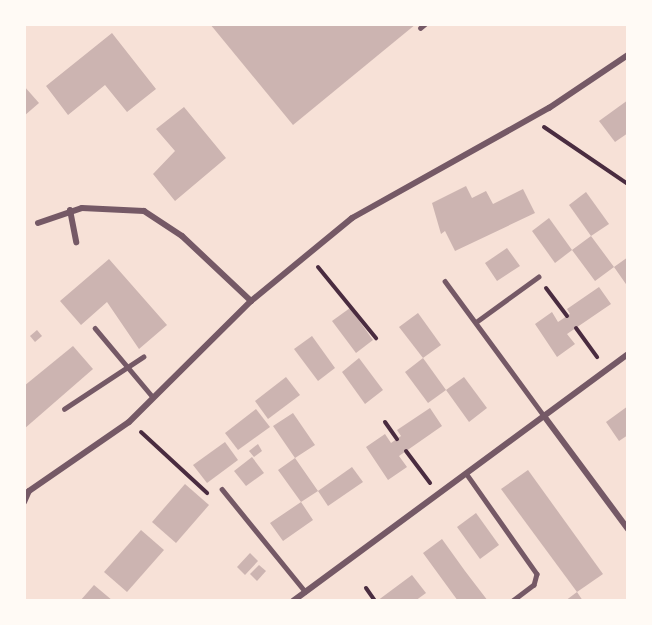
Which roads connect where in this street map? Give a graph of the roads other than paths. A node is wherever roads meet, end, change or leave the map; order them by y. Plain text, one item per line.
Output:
1 (628, 55) edge
2 (70, 210) junction
3 (38, 223) dead end
4 (76, 242) dead end
5 (538, 277) road end
6 (445, 281) dead end
7 (251, 301) junction
8 (476, 322) junction
9 (95, 328) dead end
10 (628, 354) edge
11 (143, 357) dead end
12 (126, 369) junction
13 (153, 398) junction
14 (64, 409) dead end
15 (544, 416) junction
16 (466, 473) junction
17 (26, 488) edge
18 (222, 489) road end
19 (24, 502) edge
20 (628, 529) edge
21 (305, 591) junction
22 (293, 601) edge
23 (513, 601) edge

1 - 7 street
2 - 3 street
2 - 4 street
2 - 7 street
5 - 8 lane
6 - 8 lane
7 - 13 street
8 - 15 lane
9 - 12 lane
10 - 15 street
11 - 12 lane
12 - 13 lane
12 - 14 lane
13 - 17 street
15 - 16 street
15 - 20 street
16 - 21 street
16 - 23 lane
17 - 19 street
18 - 21 lane
21 - 22 street

